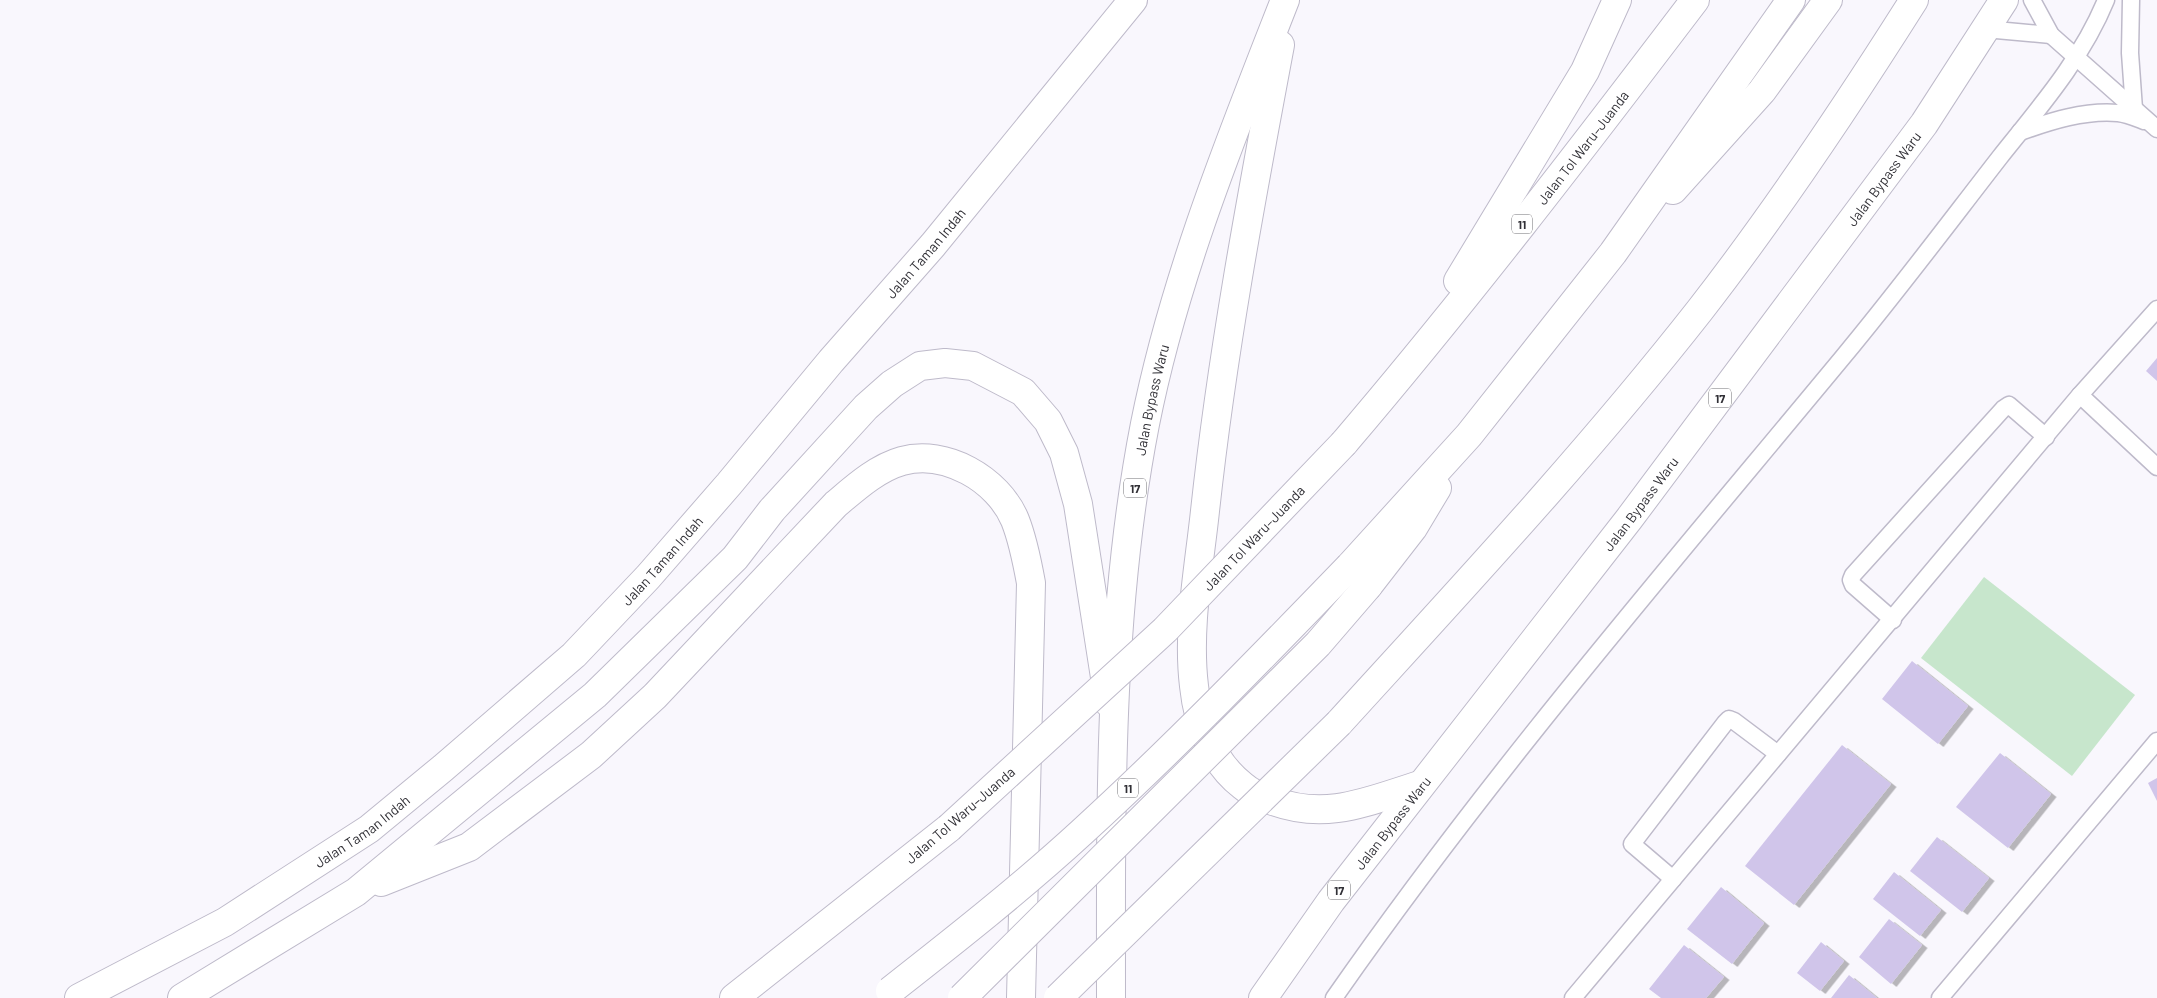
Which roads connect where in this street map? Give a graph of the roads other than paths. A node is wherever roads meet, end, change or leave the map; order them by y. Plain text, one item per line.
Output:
1 (1133, 0) edge
2 (1285, 0) edge
3 (1289, 0) edge
4 (1617, 0) edge
5 (1695, 0) edge
6 (1791, 0) edge
7 (1828, 0) edge
8 (1914, 0) edge
9 (2004, 0) edge
10 (2032, 0) edge
11 (2106, 0) edge
12 (2131, 0) edge
13 (1985, 29) junction
14 (2051, 35) junction
15 (2076, 57) junction
16 (2134, 109) junction
17 (2153, 126) edge
18 (2020, 132) junction
19 (1613, 253) junction
20 (2157, 309) edge
21 (1401, 377) junction
22 (2080, 395) junction
23 (1469, 436) junction
24 (2046, 437) junction
25 (2157, 467) edge
26 (1893, 620) junction
27 (1112, 725) junction
28 (2157, 741) edge
29 (1778, 754) junction
30 (1420, 785) junction
31 (1673, 879) junction
32 (356, 892) junction
33 (886, 995) edge
34 (79, 998) edge
35 (182, 998) edge
36 (734, 998) edge
37 (962, 998) edge
38 (1021, 998) edge
39 (1058, 998) edge
40 (1111, 998) edge
41 (1263, 998) edge
42 (1334, 998) edge
43 (1573, 998) edge
44 (1940, 998) edge

1 - 34 main road, Jalan Taman Indah
2 - 27 main road, Jalan Bypass Waru / 17
3 - 30 main road
4 - 21 main road
5 - 21 main road, Jalan Tol Waru–Juanda / 11
6 - 19 main road, 11
7 - 19 main road
8 - 39 main road, bridge
9 - 13 main road, Jalan Bypass Waru / 17
10 - 14 lane
11 - 15 lane
12 - 16 lane
13 - 14 lane
13 - 30 main road, Jalan Bypass Waru / 17
14 - 15 lane
15 - 16 lane
15 - 18 lane
16 - 17 lane
17 - 18 lane
18 - 42 lane
19 - 23 main road, 11
20 - 22 lane
21 - 36 main road, Jalan Tol Waru–Juanda / 11, bridge
22 - 24 lane
22 - 25 lane
23 - 33 main road, 11, bridge
23 - 37 main road, bridge
24 - 26 lane
24 - 26 lane
26 - 29 lane
27 - 32 main road
27 - 40 main road, Jalan Bypass Waru / 17
28 - 44 lane
29 - 31 lane
29 - 31 lane
30 - 41 main road, Jalan Bypass Waru / 17
31 - 43 lane
32 - 35 main road
32 - 38 main road

